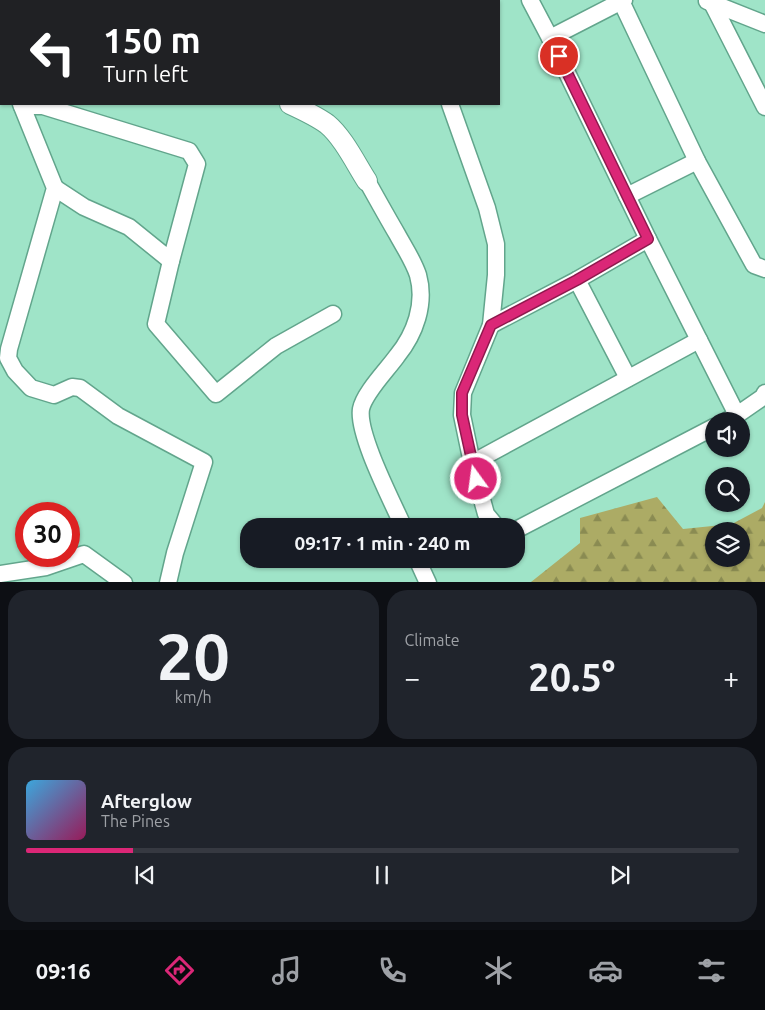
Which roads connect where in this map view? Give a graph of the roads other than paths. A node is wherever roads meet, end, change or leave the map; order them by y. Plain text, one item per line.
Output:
1 (530, 0) edge
2 (623, 1) edge
3 (708, 2) edge
4 (765, 24) edge
5 (550, 38) junction
6 (22, 105) edge
7 (292, 105) edge
8 (450, 105) edge
9 (765, 107) edge
10 (697, 161) junction
11 (367, 181) joint
12 (54, 188) junction
13 (627, 196) junction
14 (648, 239) junction
15 (171, 262) junction
16 (765, 269) edge
17 (577, 280) junction
18 (333, 314) dead end
19 (491, 325) junction
20 (699, 340) junction
21 (628, 378) junction
22 (765, 394) edge
23 (729, 412) edge
24 (740, 412) edge
25 (705, 433) edge
26 (472, 463) junction
27 (400, 518) edge
28 (489, 518) edge
29 (525, 525) edge
30 (421, 568) edge
31 (0, 574) edge
32 (124, 582) edge
33 (168, 582) edge
34 (428, 582) edge

1 - 5 street
2 - 5 street
2 - 10 street
3 - 4 street
3 - 9 street
5 - 13 street
6 - 12 street
6 - 15 street
7 - 11 street
8 - 19 street
10 - 13 street
10 - 16 street
11 - 27 street
12 - 15 street
12 - 33 street
13 - 14 street
14 - 17 street
14 - 20 street
15 - 18 street
17 - 19 street
17 - 21 street
19 - 26 street
20 - 21 street
20 - 23 street
21 - 26 street
22 - 24 street
25 - 29 street
26 - 28 street
30 - 34 street
31 - 32 street

